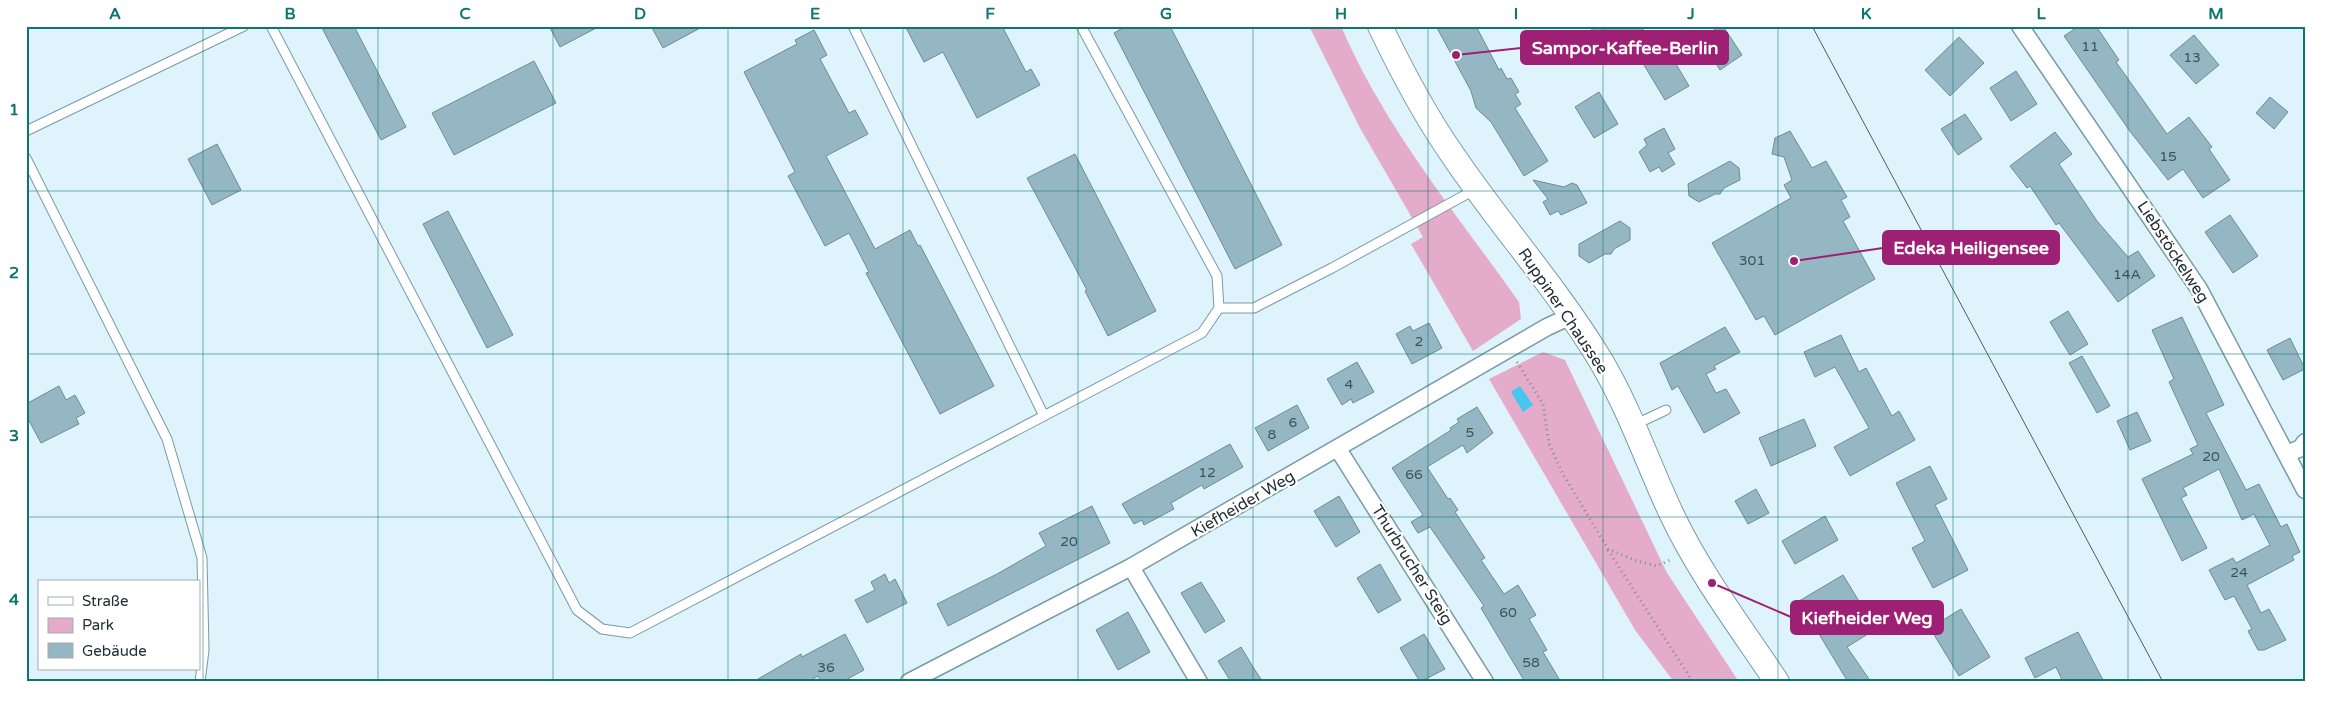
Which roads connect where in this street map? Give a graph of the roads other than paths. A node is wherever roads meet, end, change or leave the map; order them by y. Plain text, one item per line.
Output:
1 (244, 26) edge
2 (271, 26) edge
3 (853, 26) edge
4 (1081, 26) edge
5 (1380, 26) edge
6 (2020, 26) edge
7 (26, 131) edge
8 (26, 158) edge
9 (1476, 188) junction
10 (1219, 308) junction
11 (1571, 316) junction
12 (1666, 410) dead end
13 (1044, 416) junction
14 (1634, 425) junction
15 (2305, 442) edge
16 (1338, 449) junction
17 (2286, 454) junction
18 (2305, 490) edge
19 (1131, 567) junction
20 (919, 680) edge
21 (200, 682) edge
22 (1199, 682) edge
23 (1485, 682) edge
24 (1778, 682) edge

1 - 7 lane
2 - 13 lane
3 - 13 lane
4 - 10 lane
5 - 9 main road, Ruppiner Chaussee
6 - 17 street, Liebstöckelweg
8 - 21 lane
9 - 10 lane
9 - 11 main road, Ruppiner Chaussee
10 - 13 lane
11 - 14 main road, Ruppiner Chaussee
11 - 16 street, Kiefheider Weg
12 - 14 lane
14 - 24 main road, Ruppiner Chaussee
15 - 17 street
16 - 19 street, Kiefheider Weg
16 - 23 street, Thurbrucher Steig
17 - 18 street, Liebstöckelweg
19 - 20 street, Kiefheider Weg
19 - 22 street

